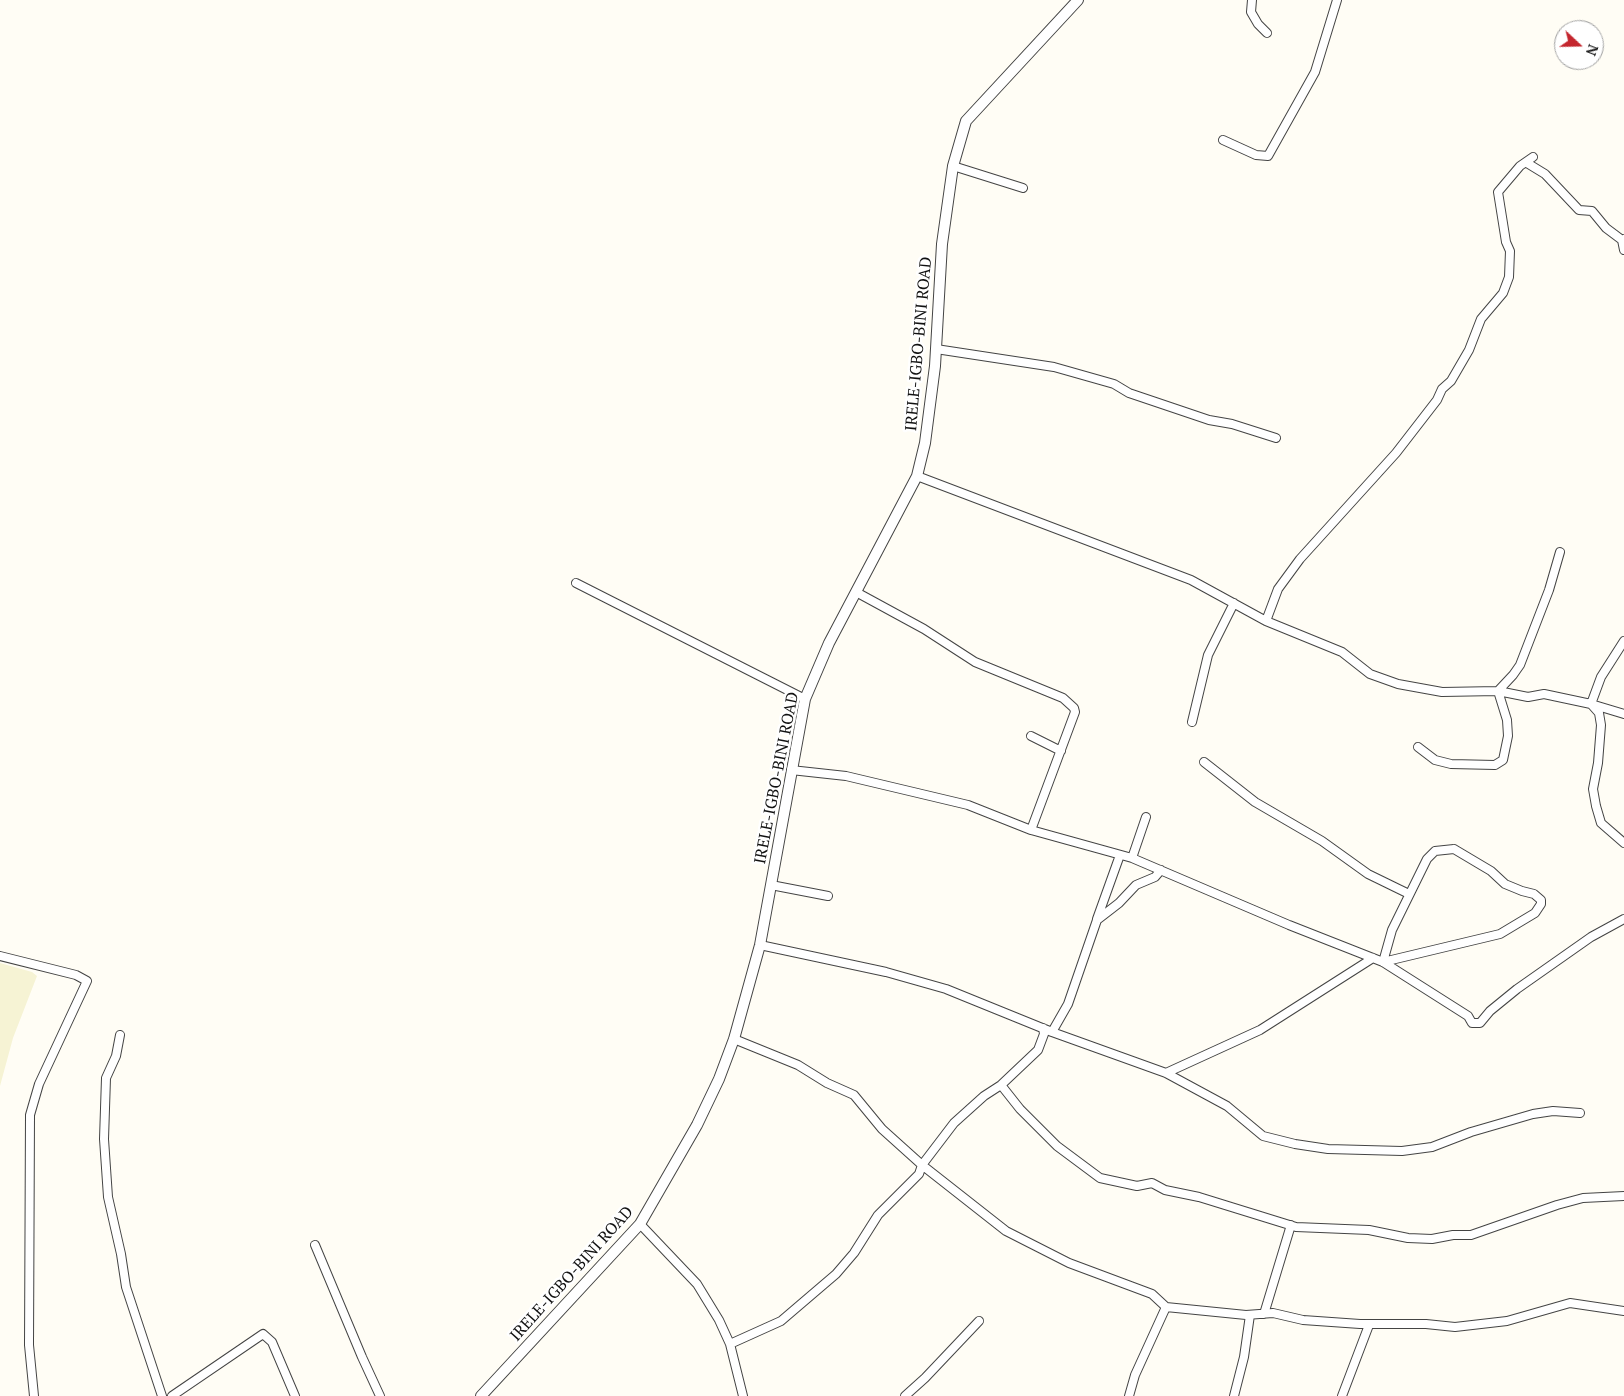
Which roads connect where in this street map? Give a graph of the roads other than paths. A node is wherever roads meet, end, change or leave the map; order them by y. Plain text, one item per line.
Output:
1 (1078, 0) edge
2 (1252, 0) edge
3 (1337, 0) edge
4 (1267, 33) dead end
5 (1223, 140) dead end
6 (953, 166) junction
7 (1023, 188) dead end
8 (1623, 239) edge
9 (1624, 250) edge
10 (936, 349) junction
11 (1276, 438) dead end
12 (917, 476) junction
13 (1560, 552) dead end
14 (576, 583) dead end
15 (856, 592) junction
16 (1234, 603) junction
17 (1266, 621) junction
18 (1624, 641) edge
19 (1498, 691) junction
20 (805, 699) junction
21 (1591, 704) junction
22 (1624, 714) edge
23 (1192, 722) dead end
24 (1031, 736) dead end
25 (1418, 747) dead end
26 (1061, 750) junction
27 (1204, 762) dead end
28 (790, 770) junction
29 (1146, 817) dead end
30 (1031, 830) junction
31 (1624, 843) edge
32 (1120, 855) junction
33 (1132, 858) junction
34 (1161, 870) junction
35 (771, 885) junction
36 (1410, 894) junction
37 (828, 896) dead end
38 (1624, 919) edge
39 (1097, 920) junction
40 (760, 945) junction
41 (0, 956) edge
42 (1373, 958) junction
43 (1383, 962) junction
44 (1043, 1028) junction
45 (1052, 1032) junction
46 (120, 1035) dead end
47 (734, 1039) junction
48 (1166, 1073) junction
49 (1001, 1085) junction
50 (1580, 1113) dead end
51 (922, 1165) junction
52 (1624, 1196) edge
53 (640, 1224) junction
54 (1291, 1225) junction
55 (316, 1245) dead end
56 (1166, 1307) junction
57 (1624, 1311) edge
58 (1264, 1314) junction
59 (1250, 1315) junction
60 (979, 1321) dead end
61 (1368, 1325) junction
62 (730, 1344) junction
63 (741, 1395) edge
64 (34, 1396) edge
65 (162, 1396) edge
66 (172, 1396) edge
67 (295, 1396) edge
68 (380, 1396) edge
69 (481, 1396) edge
70 (905, 1396) edge
71 (1129, 1396) edge
72 (1234, 1396) edge
73 (1342, 1396) edge

1 - 6 street, IRELE-IGBO-BINI ROAD
2 - 4 street
3 - 5 street
6 - 7 street
6 - 10 street, IRELE-IGBO-BINI ROAD
8 - 9 street
8 - 17 street
10 - 11 street
10 - 12 street, IRELE-IGBO-BINI ROAD
12 - 15 street, IRELE-IGBO-BINI ROAD
12 - 16 street
13 - 19 street
14 - 20 street
15 - 20 street, IRELE-IGBO-BINI ROAD
15 - 26 street
16 - 17 street
16 - 23 street
17 - 19 street
18 - 21 street
19 - 21 street
19 - 25 street
20 - 28 street, IRELE-IGBO-BINI ROAD
21 - 22 street
21 - 31 street
24 - 26 street
26 - 30 street
27 - 36 street
28 - 30 street
28 - 35 street, IRELE-IGBO-BINI ROAD
29 - 33 street
30 - 32 street
32 - 33 street
32 - 39 street
33 - 34 street
34 - 39 street
34 - 42 street
35 - 37 street
35 - 40 street, IRELE-IGBO-BINI ROAD
36 - 43 street
36 - 43 street
38 - 43 street
39 - 45 street
40 - 44 street
40 - 47 street, IRELE-IGBO-BINI ROAD
41 - 64 street
42 - 43 street
42 - 48 street
44 - 45 street
44 - 49 street
45 - 48 street
46 - 65 street
47 - 51 street
47 - 53 street, IRELE-IGBO-BINI ROAD
48 - 50 street
49 - 51 street
49 - 54 street
51 - 56 street
51 - 62 street
52 - 54 street
53 - 62 street
53 - 69 street, IRELE-IGBO-BINI ROAD
54 - 58 street
55 - 68 street
56 - 59 street
56 - 71 street
57 - 61 street
58 - 59 street
58 - 61 street
59 - 72 street
60 - 70 street
61 - 73 street
62 - 63 street
66 - 67 street

